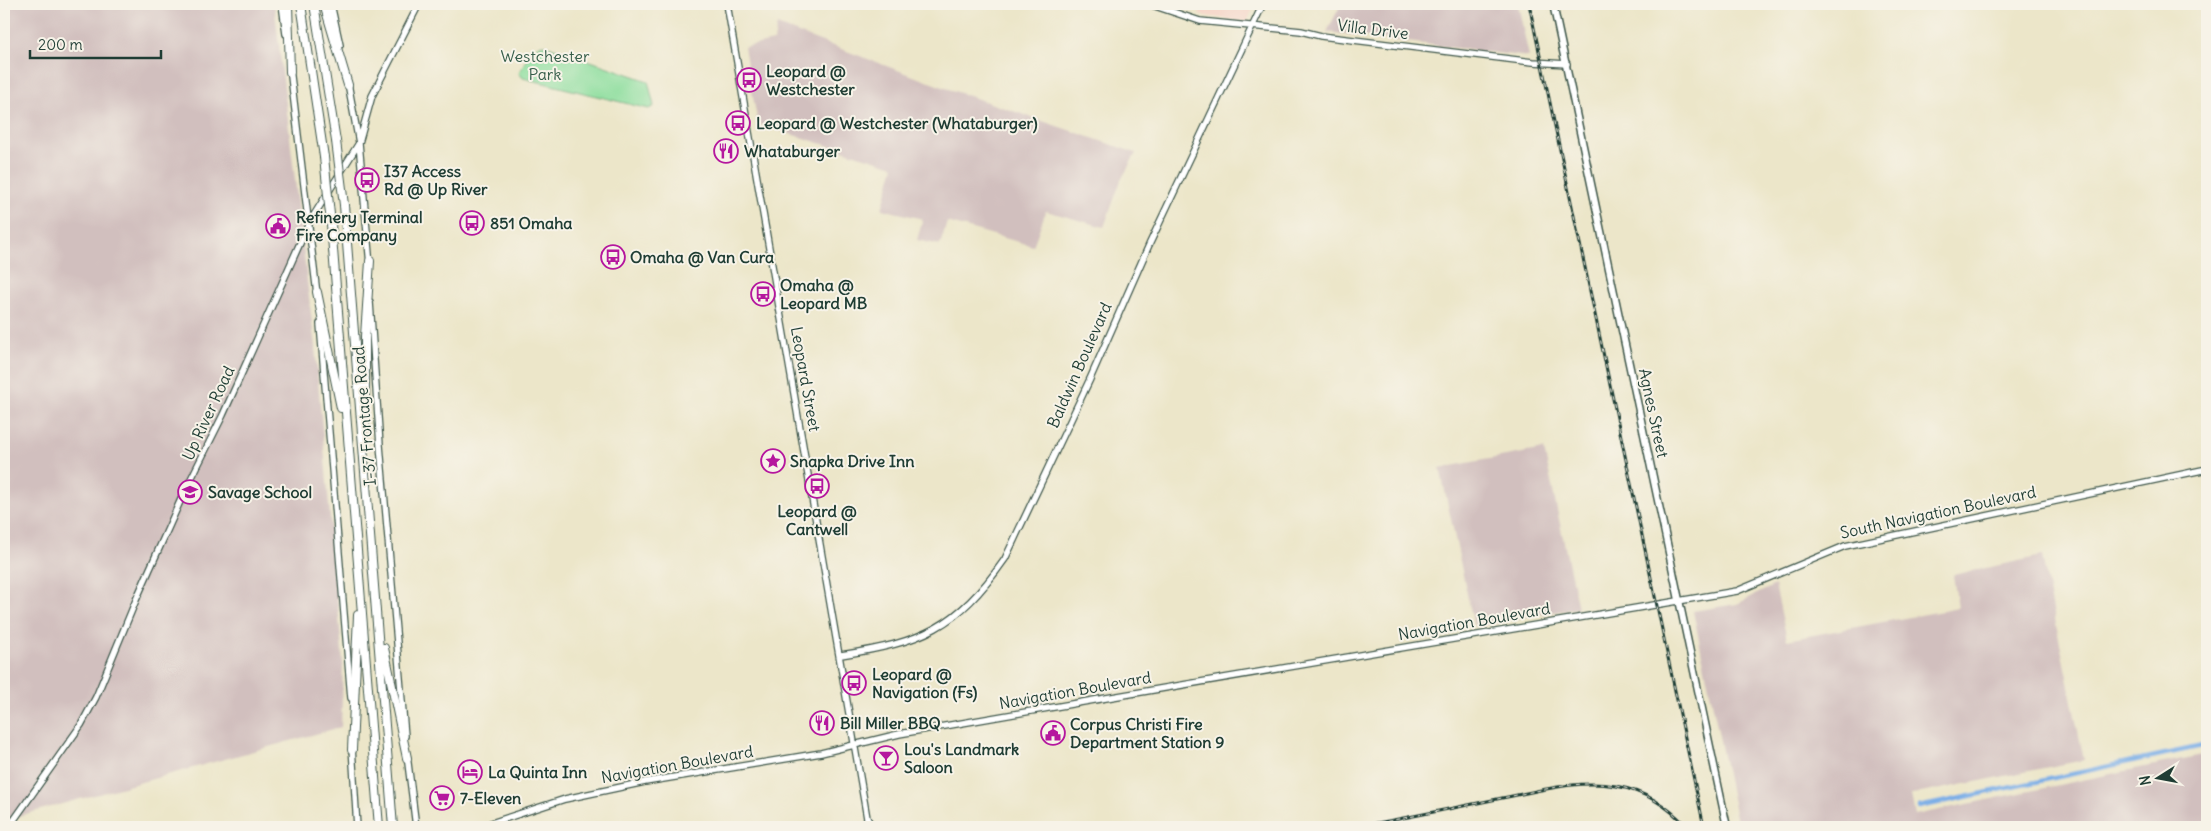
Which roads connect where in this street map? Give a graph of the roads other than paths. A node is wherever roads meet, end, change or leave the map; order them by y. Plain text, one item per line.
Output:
1 (282, 4) edge
2 (288, 4) edge
3 (301, 4) edge
4 (314, 4) edge
5 (324, 4) edge
6 (331, 4) edge
7 (418, 4) edge
8 (727, 4) edge
9 (1149, 4) edge
10 (1263, 4) edge
11 (1553, 4) edge
12 (1252, 27) junction
13 (1567, 64) junction
14 (290, 72) junction
15 (348, 85) junction
16 (359, 143) junction
17 (309, 223) junction
18 (370, 262) junction
19 (317, 292) junction
20 (351, 465) junction
21 (2207, 469) edge
22 (366, 497) junction
23 (359, 580) junction
24 (1680, 601) junction
25 (378, 618) junction
26 (841, 655) junction
27 (855, 745) junction
28 (352, 750) junction
29 (407, 758) junction
30 (867, 818) junction
31 (9, 827) edge
32 (356, 827) edge
33 (379, 827) edge
34 (393, 827) edge
35 (416, 827) edge
36 (479, 827) edge
37 (866, 827) edge
38 (872, 827) edge
39 (1727, 827) edge

1 - 14 main road
2 - 14 highway
3 - 20 highway, bridge
4 - 22 highway, bridge
5 - 15 highway
6 - 15 main road, I-37 Frontage Road
7 - 16 main road, Up River Road
8 - 26 main road, Leopard Street
9 - 12 main road, Villa Drive
10 - 12 main road, Baldwin Boulevard
11 - 13 main road, Agnes Street
12 - 13 main road, Villa Drive
12 - 26 main road, Baldwin Boulevard
13 - 24 main road, Agnes Street
14 - 17 main road
15 - 16 main road, I-37 Frontage Road
16 - 17 main road, Up River Road
16 - 18 main road, I-37 Frontage Road
17 - 19 main road
17 - 31 main road, Up River Road
18 - 22 highway
18 - 29 main road, I-37 Frontage Road
19 - 20 highway
19 - 28 main road
20 - 23 highway
21 - 24 main road, South Navigation Boulevard
22 - 25 highway
23 - 28 highway
23 - 33 highway
24 - 27 main road, Navigation Boulevard
24 - 39 main road, Agnes Street
25 - 29 highway
25 - 34 highway
26 - 27 main road, Leopard Street
27 - 30 main road, Leopard Street
27 - 36 main road, Navigation Boulevard
28 - 32 main road
29 - 35 main road, I-37 Frontage Road
30 - 37 main road, Leopard Street
30 - 38 main road, Leopard Street

